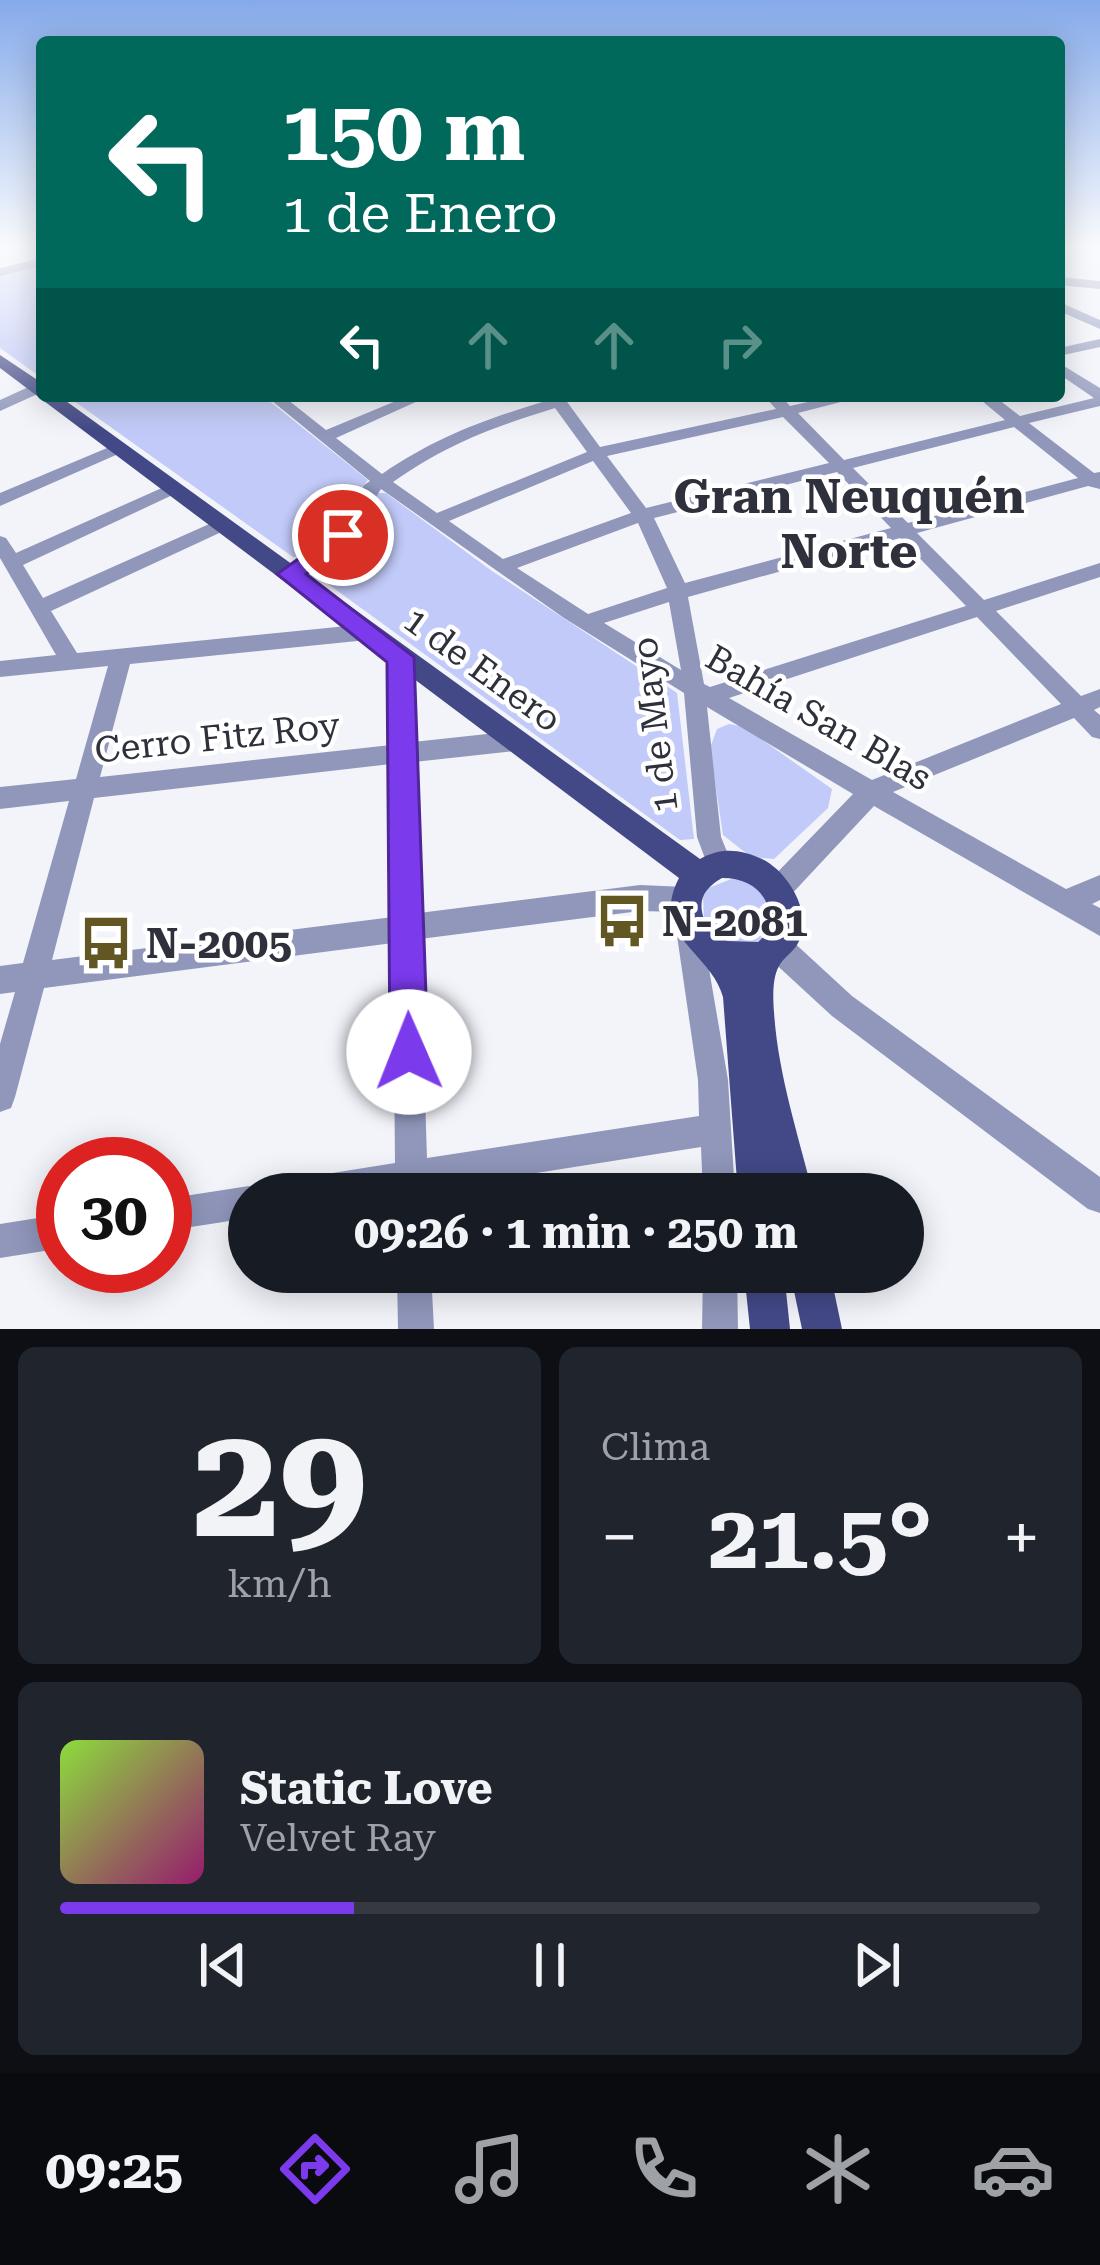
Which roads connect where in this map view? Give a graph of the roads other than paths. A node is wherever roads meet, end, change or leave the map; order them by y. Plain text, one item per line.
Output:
1 (1065, 309) edge
2 (1100, 326) edge
3 (1100, 343) edge
4 (1065, 351) edge
5 (0, 360) edge
6 (1065, 372) edge
7 (36, 387) edge
8 (36, 394) edge
9 (1100, 398) edge
10 (57, 402) edge
11 (285, 402) edge
12 (407, 402) edge
13 (548, 402) edge
14 (559, 402) edge
15 (992, 402) edge
16 (779, 404) edge
17 (0, 406) edge
18 (1018, 422) junction
19 (326, 436) junction
20 (119, 448) junction
21 (600, 452) junction
22 (841, 466) junction
23 (383, 479) junction
24 (1097, 481) edge
25 (172, 488) junction
26 (0, 500) edge
27 (643, 515) junction
28 (438, 519) junction
29 (222, 525) junction
30 (905, 531) junction
31 (0, 542) edge
32 (13, 563) junction
33 (502, 566) junction
34 (1100, 570) edge
35 (289, 574) junction
36 (680, 594) junction
37 (39, 608) junction
38 (980, 608) junction
39 (590, 621) junction
40 (368, 632) junction
41 (122, 656) junction
42 (400, 657) junction
43 (70, 662) junction
44 (0, 668) edge
45 (702, 691) junction
46 (1088, 702) edge
47 (1100, 730) edge
48 (514, 741) junction
49 (402, 753) junction
50 (85, 788) junction
51 (870, 794) junction
52 (0, 798) edge
53 (1100, 887) edge
54 (697, 889) junction
55 (778, 890) junction
56 (1065, 903) junction
57 (1100, 923) edge
58 (406, 928) junction
59 (772, 953) junction
60 (717, 956) junction
61 (33, 976) junction
62 (0, 980) edge
63 (0, 1097) edge
64 (718, 1130) junction
65 (412, 1173) edge
66 (479, 1173) edge
67 (719, 1173) edge
68 (755, 1173) edge
69 (790, 1173) edge
70 (1100, 1197) edge
71 (228, 1205) edge
72 (192, 1211) edge
73 (36, 1235) edge
74 (0, 1241) edge
75 (415, 1293) edge
76 (719, 1293) edge
77 (766, 1293) edge
78 (814, 1293) edge
79 (416, 1329) edge
80 (720, 1329) edge
81 (770, 1329) edge
82 (822, 1329) edge

1 - 2 street
3 - 4 street
5 - 7 main road, 1 de Enero
6 - 9 street
8 - 17 street
9 - 18 street
10 - 20 main road, 1 de Enero
11 - 19 street, Bahía San Blas
12 - 19 street
13 - 23 street
14 - 21 street, 1 de Mayo
15 - 18 street
16 - 21 street
16 - 22 street
18 - 22 street
18 - 24 street
19 - 23 street, Bahía San Blas
20 - 25 main road, 1 de Enero
20 - 26 street
21 - 27 street, 1 de Mayo
21 - 28 street
22 - 27 street
22 - 30 street
23 - 28 street, Bahía San Blas
23 - 35 street
24 - 30 street
25 - 29 main road, 1 de Enero
25 - 32 street
27 - 33 street
27 - 36 street, 1 de Mayo
28 - 33 street, Bahía San Blas
29 - 35 main road, 1 de Enero
29 - 37 street
30 - 36 street
30 - 38 street
31 - 32 street
32 - 37 street
33 - 39 street, Bahía San Blas
34 - 38 street
35 - 40 main road, 1 de Enero
36 - 39 street
36 - 45 street, 1 de Mayo
37 - 43 street
38 - 45 street
38 - 46 street
39 - 45 street, Bahía San Blas
40 - 41 street
40 - 42 main road, 1 de Enero
41 - 43 street
41 - 50 street
42 - 48 main road, 1 de Enero
42 - 49 street
43 - 44 street
45 - 51 street, Bahía San Blas
45 - 54 street, 1 de Mayo
46 - 47 street
46 - 51 street
48 - 49 street, Cerro Fitz Roy
48 - 54 main road, 1 de Enero
49 - 50 street, Cerro Fitz Roy
49 - 58 street
50 - 52 street, Cerro Fitz Roy
50 - 61 street
51 - 55 street
51 - 56 street, Bahía San Blas
53 - 56 street
54 - 55 main road, 1 de Enero
54 - 58 street
54 - 60 main road, 1 de Enero
54 - 64 street, 1 de Mayo
55 - 59 main road
56 - 57 street, Bahía San Blas
58 - 61 street
58 - 65 street
59 - 60 main road
59 - 69 main road
59 - 70 street
60 - 68 main road
61 - 62 street
61 - 63 street
64 - 66 street
64 - 67 street, 1 de Mayo
71 - 72 street
73 - 74 street
75 - 79 street
76 - 80 street
77 - 81 main road
78 - 82 main road

